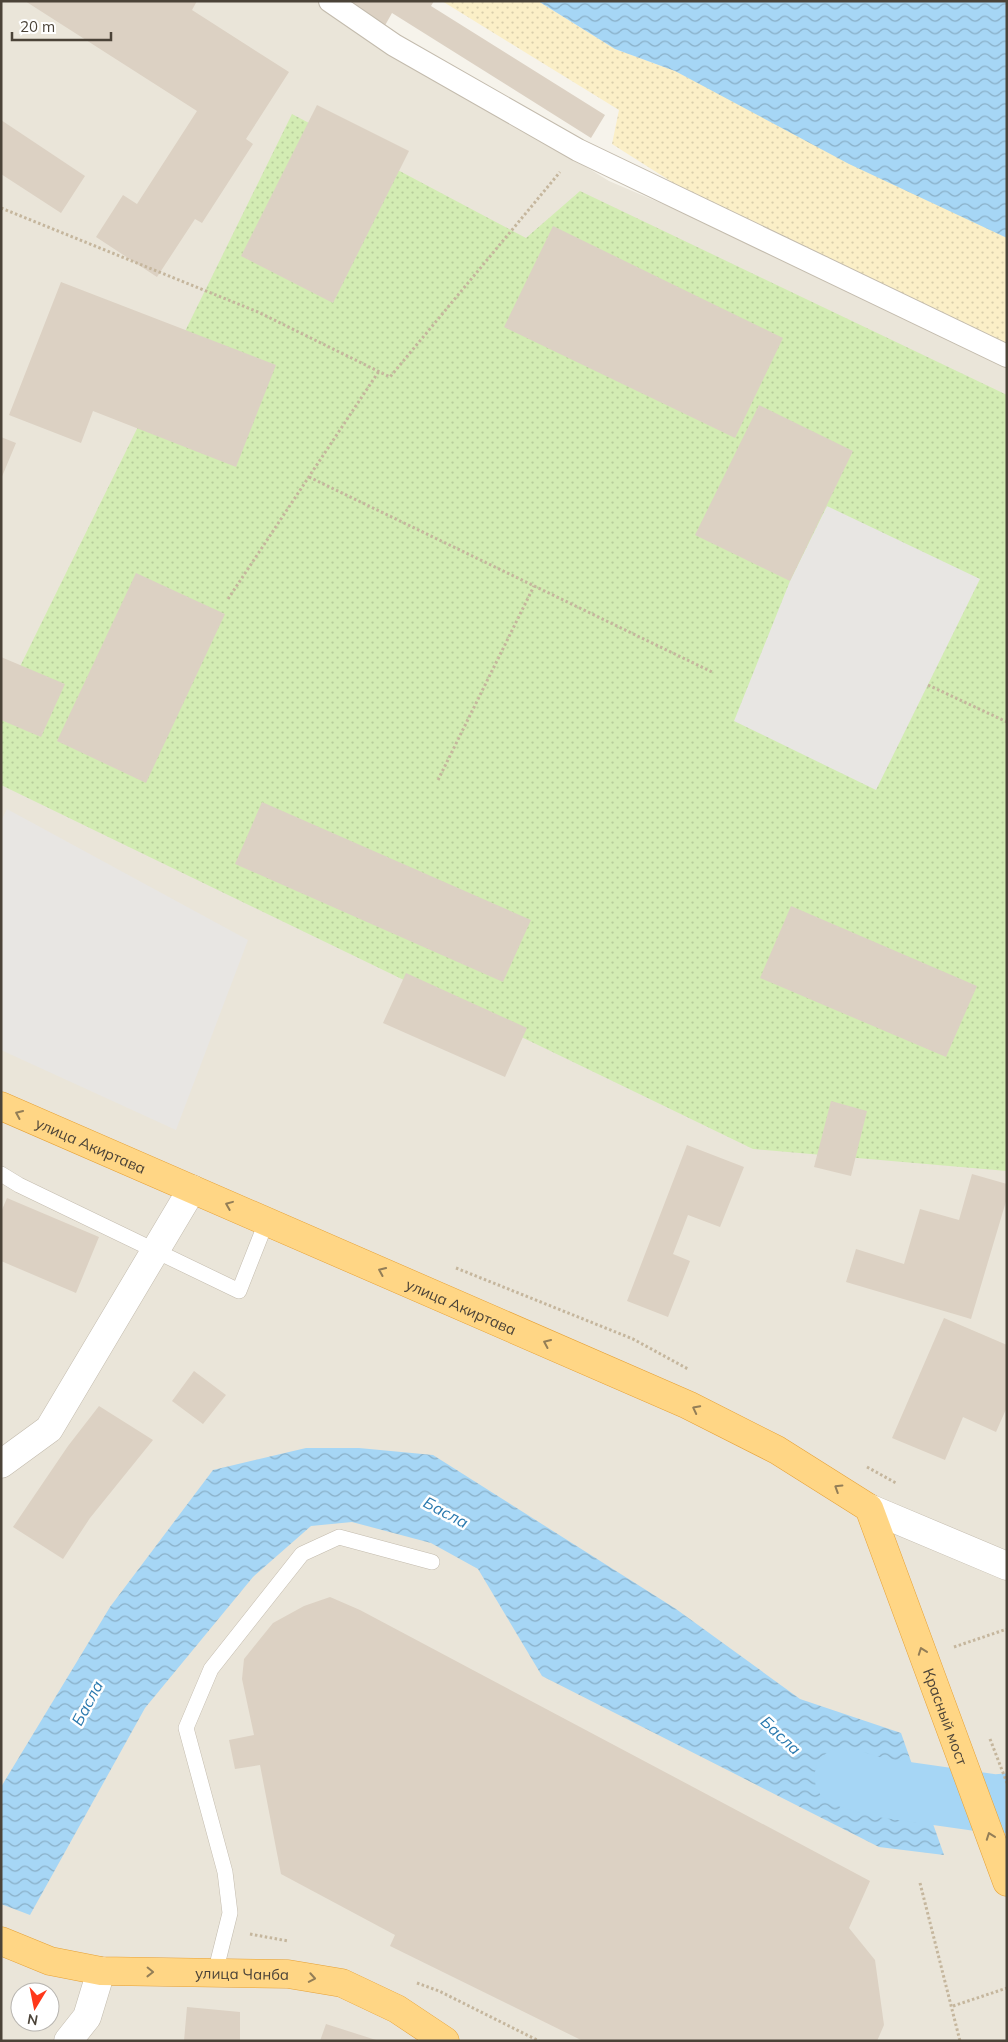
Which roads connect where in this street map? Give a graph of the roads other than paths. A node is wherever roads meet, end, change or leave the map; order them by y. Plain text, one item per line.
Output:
1 (330, 1) edge
2 (1007, 356) edge
3 (1, 1106) edge
4 (1, 1174) edge
5 (192, 1189) junction
6 (267, 1220) junction
7 (156, 1250) junction
8 (1, 1464) edge
9 (869, 1508) junction
10 (432, 1562) dead end
11 (1007, 1566) edge
12 (1007, 1882) edge
13 (1, 1941) edge
14 (101, 1971) junction
15 (215, 1973) junction
16 (68, 2041) edge
17 (445, 2041) edge

1 - 2 street
5 -> 3 highway, улица Акиртава
4 - 7 lane
6 -> 5 highway, улица Акиртава
5 - 7 street
6 - 7 lane
9 -> 6 highway, улица Акиртава
7 - 8 street
9 - 11 street
12 -> 9 highway, Красный мост
10 - 15 lane
13 - 14 highway, улица Чанба
14 -> 15 highway, улица Чанба
14 - 16 street
15 -> 17 highway, улица Чанба

